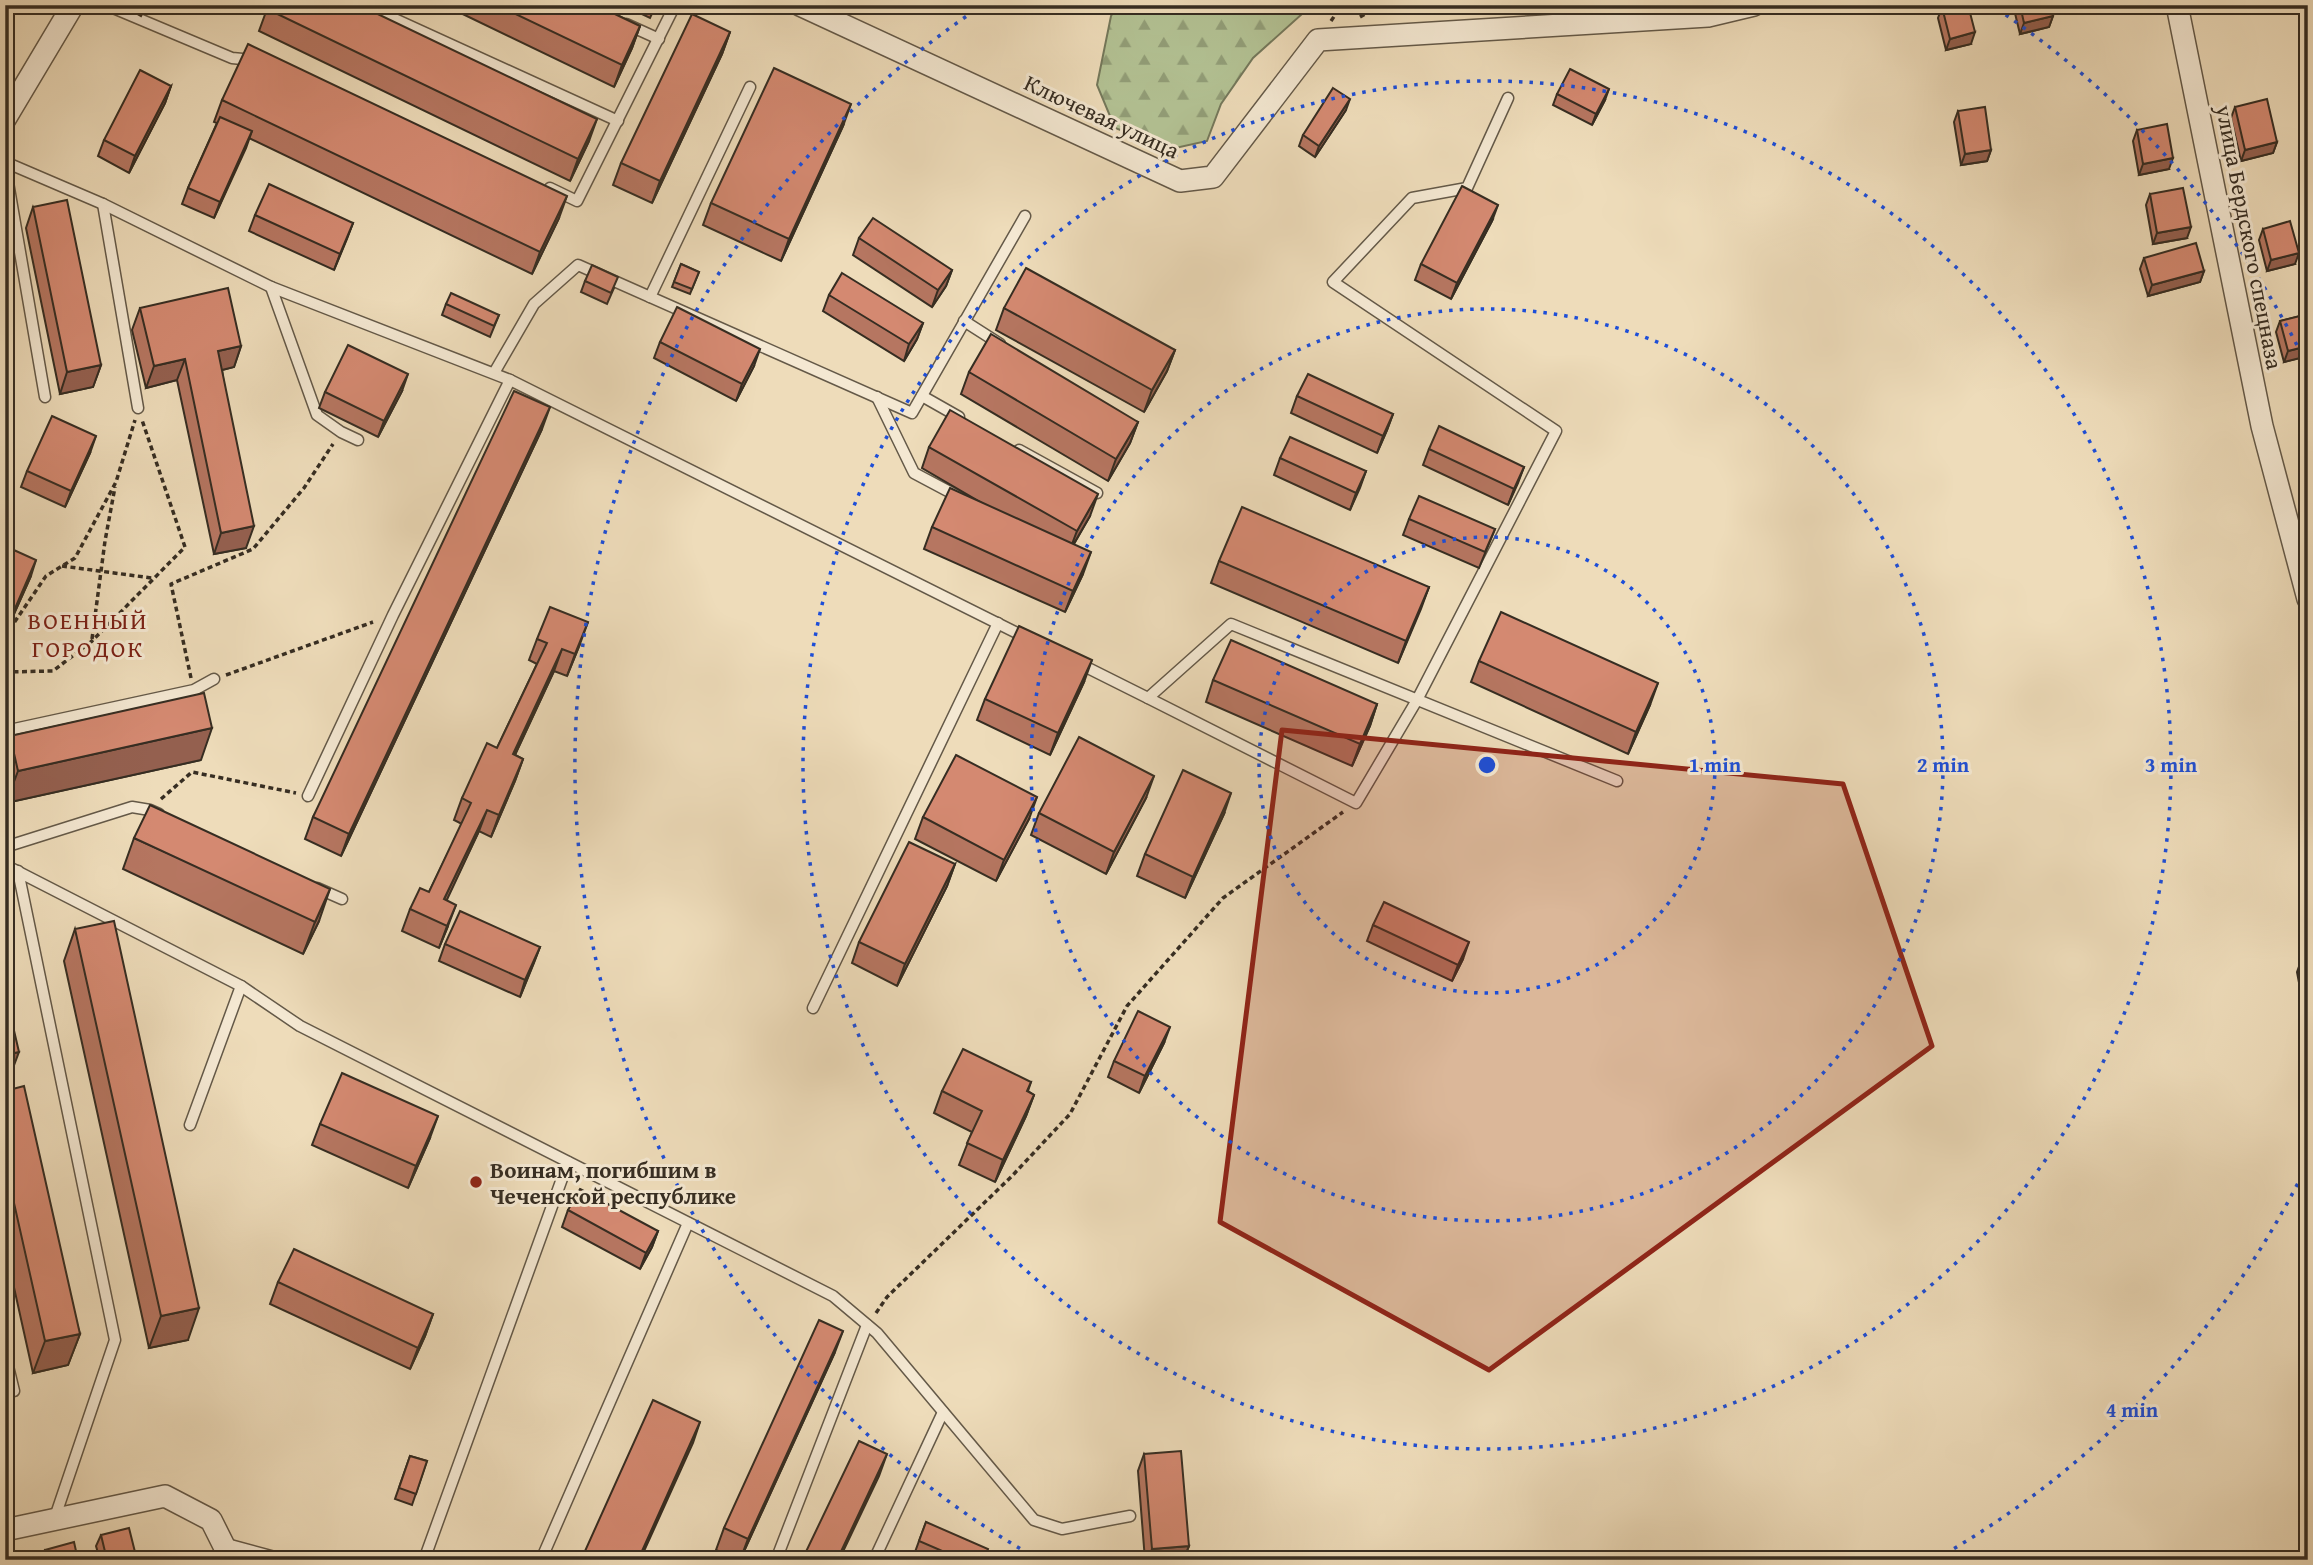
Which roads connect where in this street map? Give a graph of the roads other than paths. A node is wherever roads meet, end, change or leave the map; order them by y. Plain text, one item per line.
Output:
1 (73, 5) edge
2 (106, 5) edge
3 (364, 5) edge
4 (800, 5) edge
5 (1754, 5) edge
6 (2177, 5) edge
7 (674, 7) dead end
8 (610, 16) edge
9 (659, 39) junction
10 (270, 63) edge
11 (750, 87) dead end
12 (1508, 98) dead end
13 (5, 119) edge
14 (618, 121) junction
15 (5, 164) edge
16 (541, 184) edge
17 (103, 204) junction
18 (1025, 216) dead end
19 (271, 287) junction
20 (650, 297) junction
21 (964, 321) junction
22 (1009, 350) edge
23 (494, 373) junction
24 (510, 380) junction
25 (922, 396) junction
26 (45, 397) dead end
27 (877, 397) junction
28 (138, 408) road end
29 (969, 422) edge
30 (358, 440) dead end
31 (1004, 441) edge
32 (1097, 493) edge
33 (971, 504) edge
34 (2308, 599) edge
35 (998, 623) junction
36 (1036, 642) edge
37 (1060, 654) edge
38 (214, 679) road end
39 (1148, 698) junction
40 (1417, 700) junction
41 (5, 732) edge
42 (1617, 781) dead end
43 (308, 796) road end
44 (174, 821) edge
45 (5, 848) edge
46 (5, 865) edge
47 (18, 871) junction
48 (306, 883) edge
49 (342, 900) dead end
50 (241, 986) junction
51 (813, 1008) dead end
52 (190, 1125) dead end
53 (568, 1162) junction
54 (688, 1223) junction
55 (867, 1325) junction
56 (5, 1354) edge
57 (5, 1393) edge
58 (943, 1412) junction
59 (1130, 1516) dead end
60 (53, 1520) junction
61 (5, 1531) edge
62 (227, 1551) edge
63 (286, 1560) edge
64 (424, 1560) edge
65 (541, 1560) edge
66 (776, 1560) edge
67 (874, 1560) edge

1 - 13 street
2 - 10 lane
3 - 14 lane
4 - 5 street, Ключевая улица
6 - 34 street, улица Бердского спецназа
7 - 9 lane
8 - 9 lane
9 - 14 lane
11 - 20 lane
12 - 40 lane
14 - 16 lane
15 - 17 lane
15 - 26 lane
17 - 19 lane
17 - 28 lane
18 - 21 lane
19 - 23 lane
19 - 30 lane
20 - 23 lane
20 - 27 lane
21 - 22 lane
21 - 25 lane
23 - 24 lane
24 - 35 lane
24 - 43 lane
25 - 27 lane
25 - 29 lane
27 - 33 lane
31 - 32 lane
35 - 36 lane
35 - 51 lane
37 - 39 lane
38 - 41 lane
39 - 40 lane
39 - 40 lane
40 - 42 lane
44 - 45 lane
46 - 47 lane
47 - 50 lane
47 - 60 lane
48 - 49 lane
50 - 52 lane
50 - 53 lane
53 - 54 lane
53 - 64 lane
54 - 55 lane
54 - 65 lane
55 - 58 lane
55 - 66 lane
56 - 57 lane
58 - 59 lane
58 - 67 lane
60 - 61 street
60 - 62 street
62 - 63 lane

